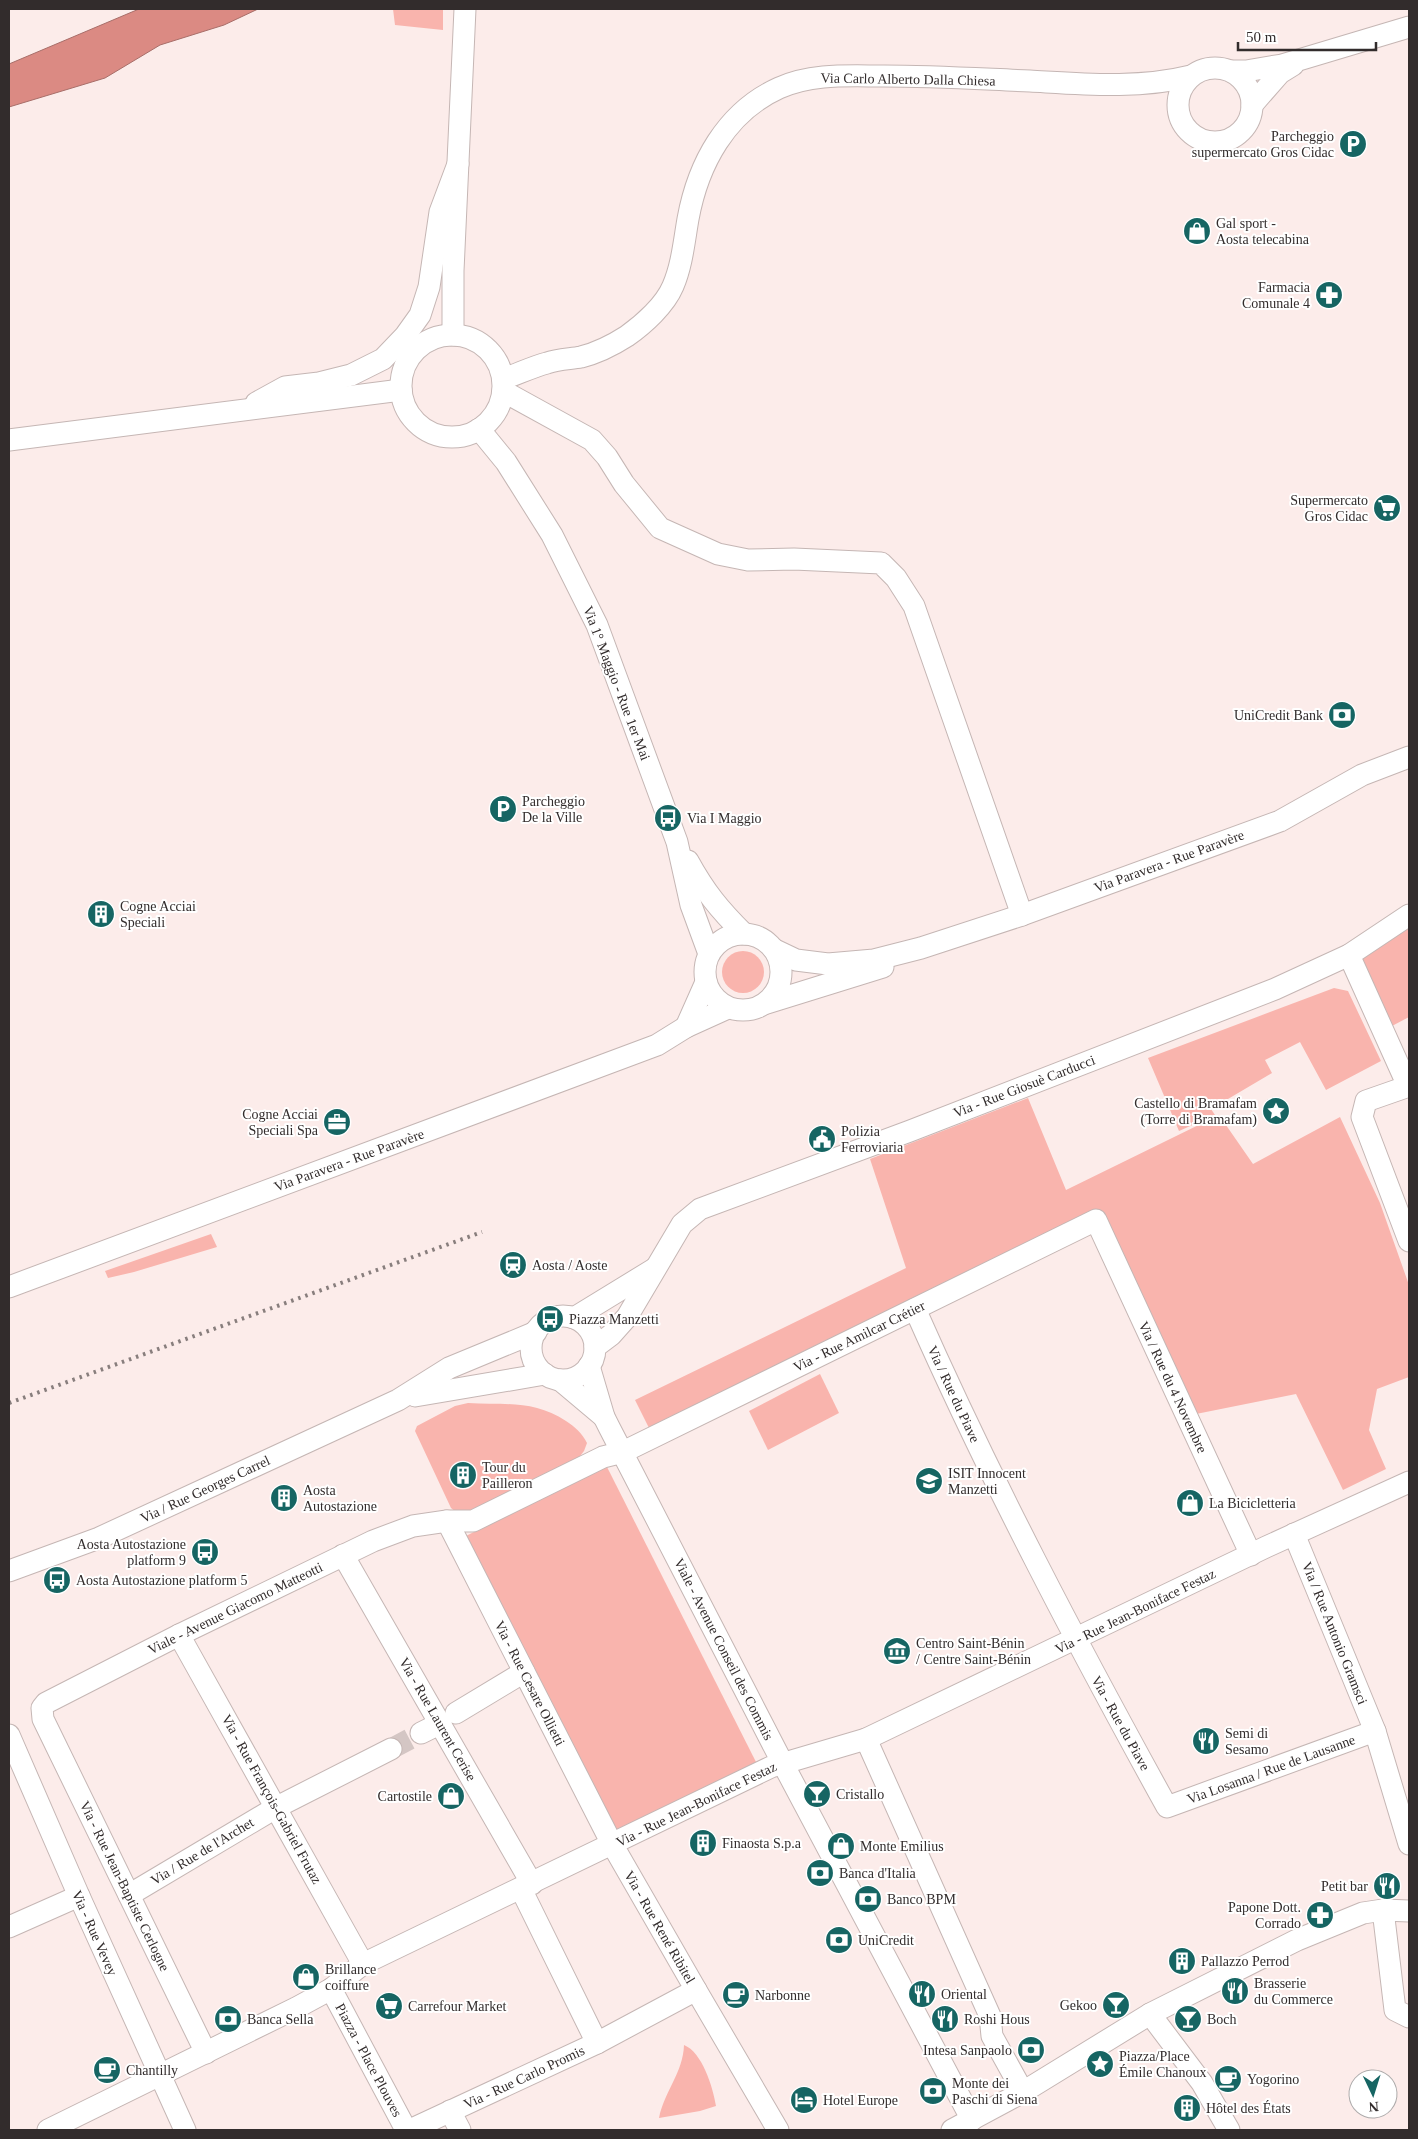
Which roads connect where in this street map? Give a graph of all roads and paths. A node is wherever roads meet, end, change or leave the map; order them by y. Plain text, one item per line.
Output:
1 (464, 12) edge
2 (1409, 27) edge
3 (1316, 55) junction
4 (1230, 71) junction
5 (1192, 76) junction
6 (1096, 85) junction
7 (1252, 106) junction
8 (1178, 113) junction
9 (458, 164) junction
10 (453, 335) junction
11 (491, 353) junction
12 (548, 362) junction
13 (503, 385) junction
14 (401, 390) junction
15 (244, 409) junction
16 (495, 414) junction
17 (560, 422) junction
18 (479, 429) junction
19 (9, 440) edge
20 (1409, 757) edge
21 (677, 842) junction
22 (1022, 915) junction
23 (1409, 915) edge
24 (744, 934) junction
25 (921, 948) junction
26 (775, 950) junction
27 (709, 954) junction
28 (1349, 955) junction
29 (706, 982) junction
30 (767, 1003) junction
31 (728, 1008) junction
32 (686, 1027) junction
33 (1409, 1086) edge
34 (1096, 1220) joint
35 (1409, 1241) edge
36 (654, 1269) junction
37 (9, 1287) edge
38 (915, 1309) junction
39 (574, 1318) junction
40 (536, 1332) junction
41 (592, 1357) junction
42 (552, 1377) junction
43 (398, 1400) junction
44 (604, 1417) junction
45 (623, 1452) junction
46 (1409, 1482) edge
47 (447, 1522) junction
48 (1294, 1534) junction
49 (343, 1555) junction
50 (1250, 1555) junction
51 (9, 1571) edge
52 (179, 1635) junction
53 (1077, 1639) junction
54 (524, 1672) junction
55 (448, 1718) junction
56 (42, 1720) joint
57 (1375, 1731) junction
58 (421, 1733) tunnel mouth
59 (866, 1739) junction
60 (11, 1740) edge
61 (387, 1752) tunnel mouth
62 (782, 1762) junction
63 (1402, 1795) edge
64 (277, 1807) junction
65 (1167, 1807) joint
66 (612, 1844) junction
67 (1409, 1844) edge
68 (526, 1886) junction
69 (129, 1894) junction
70 (78, 1896) junction
71 (1383, 1910) junction
72 (1409, 1911) edge
73 (9, 1927) edge
74 (364, 1964) junction
75 (331, 1989) junction
76 (696, 1990) junction
77 (1150, 2014) junction
78 (1407, 2016) edge
79 (597, 2043) junction
80 (206, 2053) junction
81 (159, 2077) junction
82 (1023, 2092) junction
83 (450, 2111) junction
84 (972, 2120) junction
85 (48, 2130) edge
86 (185, 2130) edge
87 (410, 2130) edge
88 (460, 2130) edge
89 (778, 2130) edge
90 (952, 2130) edge
91 (1229, 2130) edge

1 - 9 street
2 - 3 street
3 - 4 street
3 - 7 street
4 - 5 street
4 - 7 street
5 - 6 street, Via Carlo Alberto Dalla Chiesa
5 - 8 street
6 - 8 street, Via Carlo Alberto Dalla Chiesa
6 - 12 street, Via Carlo Alberto Dalla Chiesa
7 - 8 street
9 - 10 street
9 - 15 street
10 - 11 street
10 - 14 street
11 - 12 street, Via Carlo Alberto Dalla Chiesa
11 - 13 street
12 - 13 street, Via Carlo Alberto Dalla Chiesa
13 - 16 street
13 - 17 street
14 - 15 street
14 - 18 street
15 - 19 street
16 - 17 street
16 - 18 street
17 - 22 street
18 - 21 street, Via 1° Maggio - Rue 1er Mai
20 - 22 street, Via Paravera - Rue Paravère
21 - 24 street, Via 1° Maggio - Rue 1er Mai
21 - 27 street, Via 1° Maggio - Rue 1er Mai
22 - 25 street, Via Paravera - Rue Paravère
23 - 28 street, Via - Rue Giosuè Carducci
24 - 26 street
24 - 27 street
25 - 26 street, Via Paravera - Rue Paravère
25 - 30 street, Via Paravera - Rue Paravère
26 - 30 street
27 - 29 street
28 - 33 street
28 - 36 street, Via - Rue Giosuè Carducci
29 - 31 street
29 - 32 street
30 - 31 street
31 - 32 street, Via Paravera - Rue Paravère
32 - 37 street, Via Paravera - Rue Paravère
33 - 35 street
34 - 38 street, Via - Rue Amilcar Crétier
34 - 50 street, Via / Rue du 4 Novembre
36 - 39 street
36 - 41 street, Via - Rue Giosuè Carducci
38 - 45 street, Via - Rue Amilcar Crétier
38 - 53 street, Via / Rue du Piave
39 - 40 street
39 - 41 street
40 - 42 street
40 - 43 street
41 - 42 street
41 - 44 street
42 - 43 street
42 - 44 street
43 - 51 street, Via / Rue Georges Carrel
44 - 45 street, Viale - Avenue Conseil des Commis
45 - 47 street, Via - Rue Amilcar Crétier
45 - 62 street, Viale - Avenue Conseil des Commis
46 - 48 street, Via - Rue Jean-Boniface Festaz
47 - 49 street, Viale - Avenue Giacomo Matteotti
47 - 54 street, Via - Rue Cesare Ollietti
48 - 50 street, Via - Rue Jean-Boniface Festaz
48 - 57 street, Via / Rue Antonio Gramsci
49 - 52 street, Viale - Avenue Giacomo Matteotti
49 - 55 street, Via - Rue Laurent Cerise
50 - 53 street, Via - Rue Jean-Boniface Festaz
52 - 56 street, Viale - Avenue Giacomo Matteotti
52 - 64 street, Via - Rue François-Gabriel Frutaz
53 - 59 street, Via - Rue Jean-Boniface Festaz
53 - 65 street, Via - Rue du Piave
54 - 55 street
54 - 66 street, Via - Rue Cesare Ollietti
55 - 58 street
55 - 68 street, Via - Rue Laurent Cerise
56 - 69 street, Via - Rue Jean-Baptiste Cerlogne
57 - 63 street, Via / Rue Antonio Gramsci
57 - 65 street, Via Losanna / Rue de Lausanne
59 - 62 street, Via - Rue Jean-Boniface Festaz
59 - 82 street
60 - 70 street, Via - Rue Vevey
61 - 64 street, Via / Rue de l'Archet
62 - 66 street, Via - Rue Jean-Boniface Festaz
62 - 84 street, Viale - Avenue Conseil des Commis
63 - 67 street, Via / Rue Antonio Gramsci
64 - 69 street, Via / Rue de l'Archet
64 - 74 street, Via - Rue François-Gabriel Frutaz
66 - 68 street, Via - Rue Jean-Boniface Festaz
66 - 76 street, Via - Rue René Ribitel
68 - 74 street, Via - Rue Jean-Boniface Festaz
68 - 79 street, Via - Rue Laurent Cerise
69 - 80 street, Via - Rue Jean-Baptiste Cerlogne
70 - 73 street
70 - 81 street, Via - Rue Vevey
71 - 72 street
71 - 77 street
71 - 78 street
74 - 75 street, Via - Rue Jean-Boniface Festaz
75 - 80 street, Via - Rue Jean-Boniface Festaz
75 - 87 street, Piazza - Place Plouves
76 - 79 street, Via - Rue René Ribitel
76 - 89 street
77 - 82 street
77 - 91 street
79 - 83 street, Via - Rue Carlo Promis
80 - 81 street, Via - Rue Jean-Boniface Festaz
81 - 85 street, Via - Rue Jean-Boniface Festaz
81 - 86 street, Via - Rue Vevey
82 - 84 street
83 - 87 street, Piazza - Place Plouves
83 - 88 street
84 - 90 street

